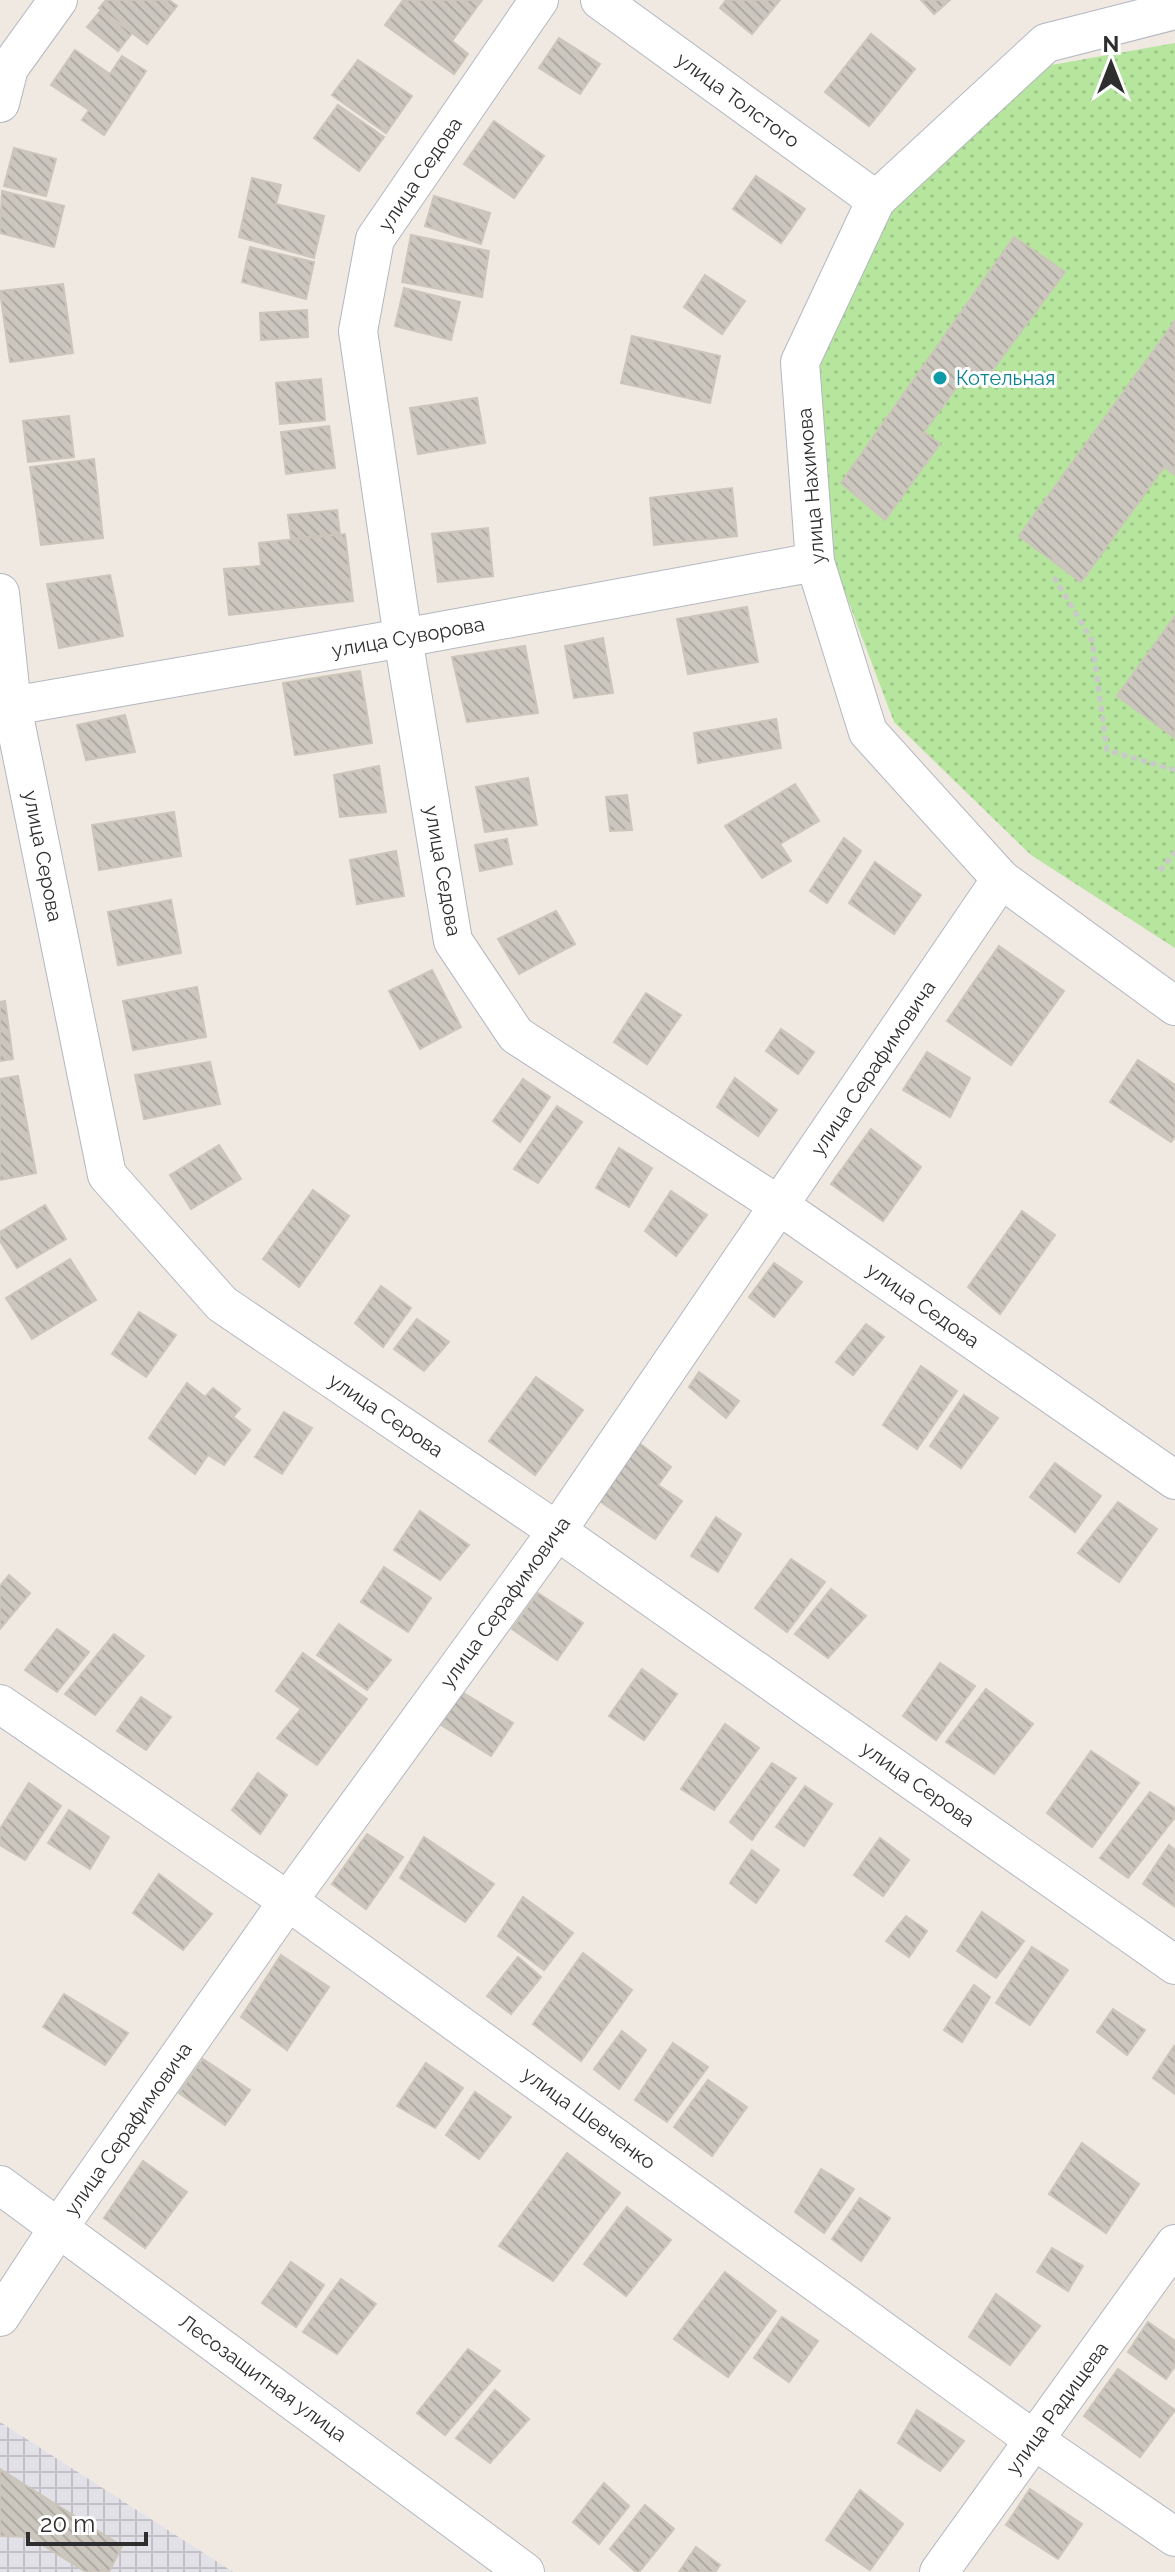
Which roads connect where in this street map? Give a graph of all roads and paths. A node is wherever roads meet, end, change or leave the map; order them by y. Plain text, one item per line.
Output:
1 (58, 0) edge
2 (539, 0) edge
3 (600, 0) edge
4 (1175, 10) edge
5 (0, 103) edge
6 (876, 200) junction
7 (815, 562) junction
8 (1054, 577) dead end
9 (0, 593) edge
10 (403, 638) junction
11 (6, 707) edge
12 (1175, 770) edge
13 (1175, 852) edge
14 (1160, 871) dead end
15 (1001, 879) junction
16 (1175, 1006) edge
17 (780, 1206) junction
18 (1175, 1480) edge
19 (557, 1531) junction
20 (0, 1704) edge
21 (288, 1901) junction
22 (1175, 1965) edge
23 (0, 2185) edge
24 (59, 2227) junction
25 (1175, 2244) edge
26 (0, 2317) edge
27 (1034, 2440) junction
28 (1175, 2537) edge
29 (525, 2572) edge
30 (939, 2572) edge

1 - 5 street
2 - 10 street, улица Седова
3 - 6 street, улица Толстого
4 - 6 street, улица Нахимова
6 - 7 street, улица Нахимова
7 - 10 street, улица Суворова
7 - 15 street, улица Нахимова
8 - 12 path
9 - 11 street, улица Серова
10 - 11 street, улица Суворова
10 - 17 street, улица Седова
11 - 19 street, улица Серова
13 - 14 path
15 - 16 street, улица Нахимова
15 - 17 street, улица Серафимовича
17 - 18 street, улица Седова
17 - 19 street, улица Серафимовича
19 - 21 street, улица Серафимовича
19 - 22 street, улица Серова
20 - 21 street, улица Шевченко
21 - 24 street, улица Серафимовича
21 - 27 street, улица Шевченко
23 - 24 street, Лесозащитная улица
24 - 26 street, улица Серафимовича
24 - 29 street, Лесозащитная улица
25 - 27 street, улица Радищева
27 - 28 street, улица Шевченко
27 - 30 street, улица Радищева

